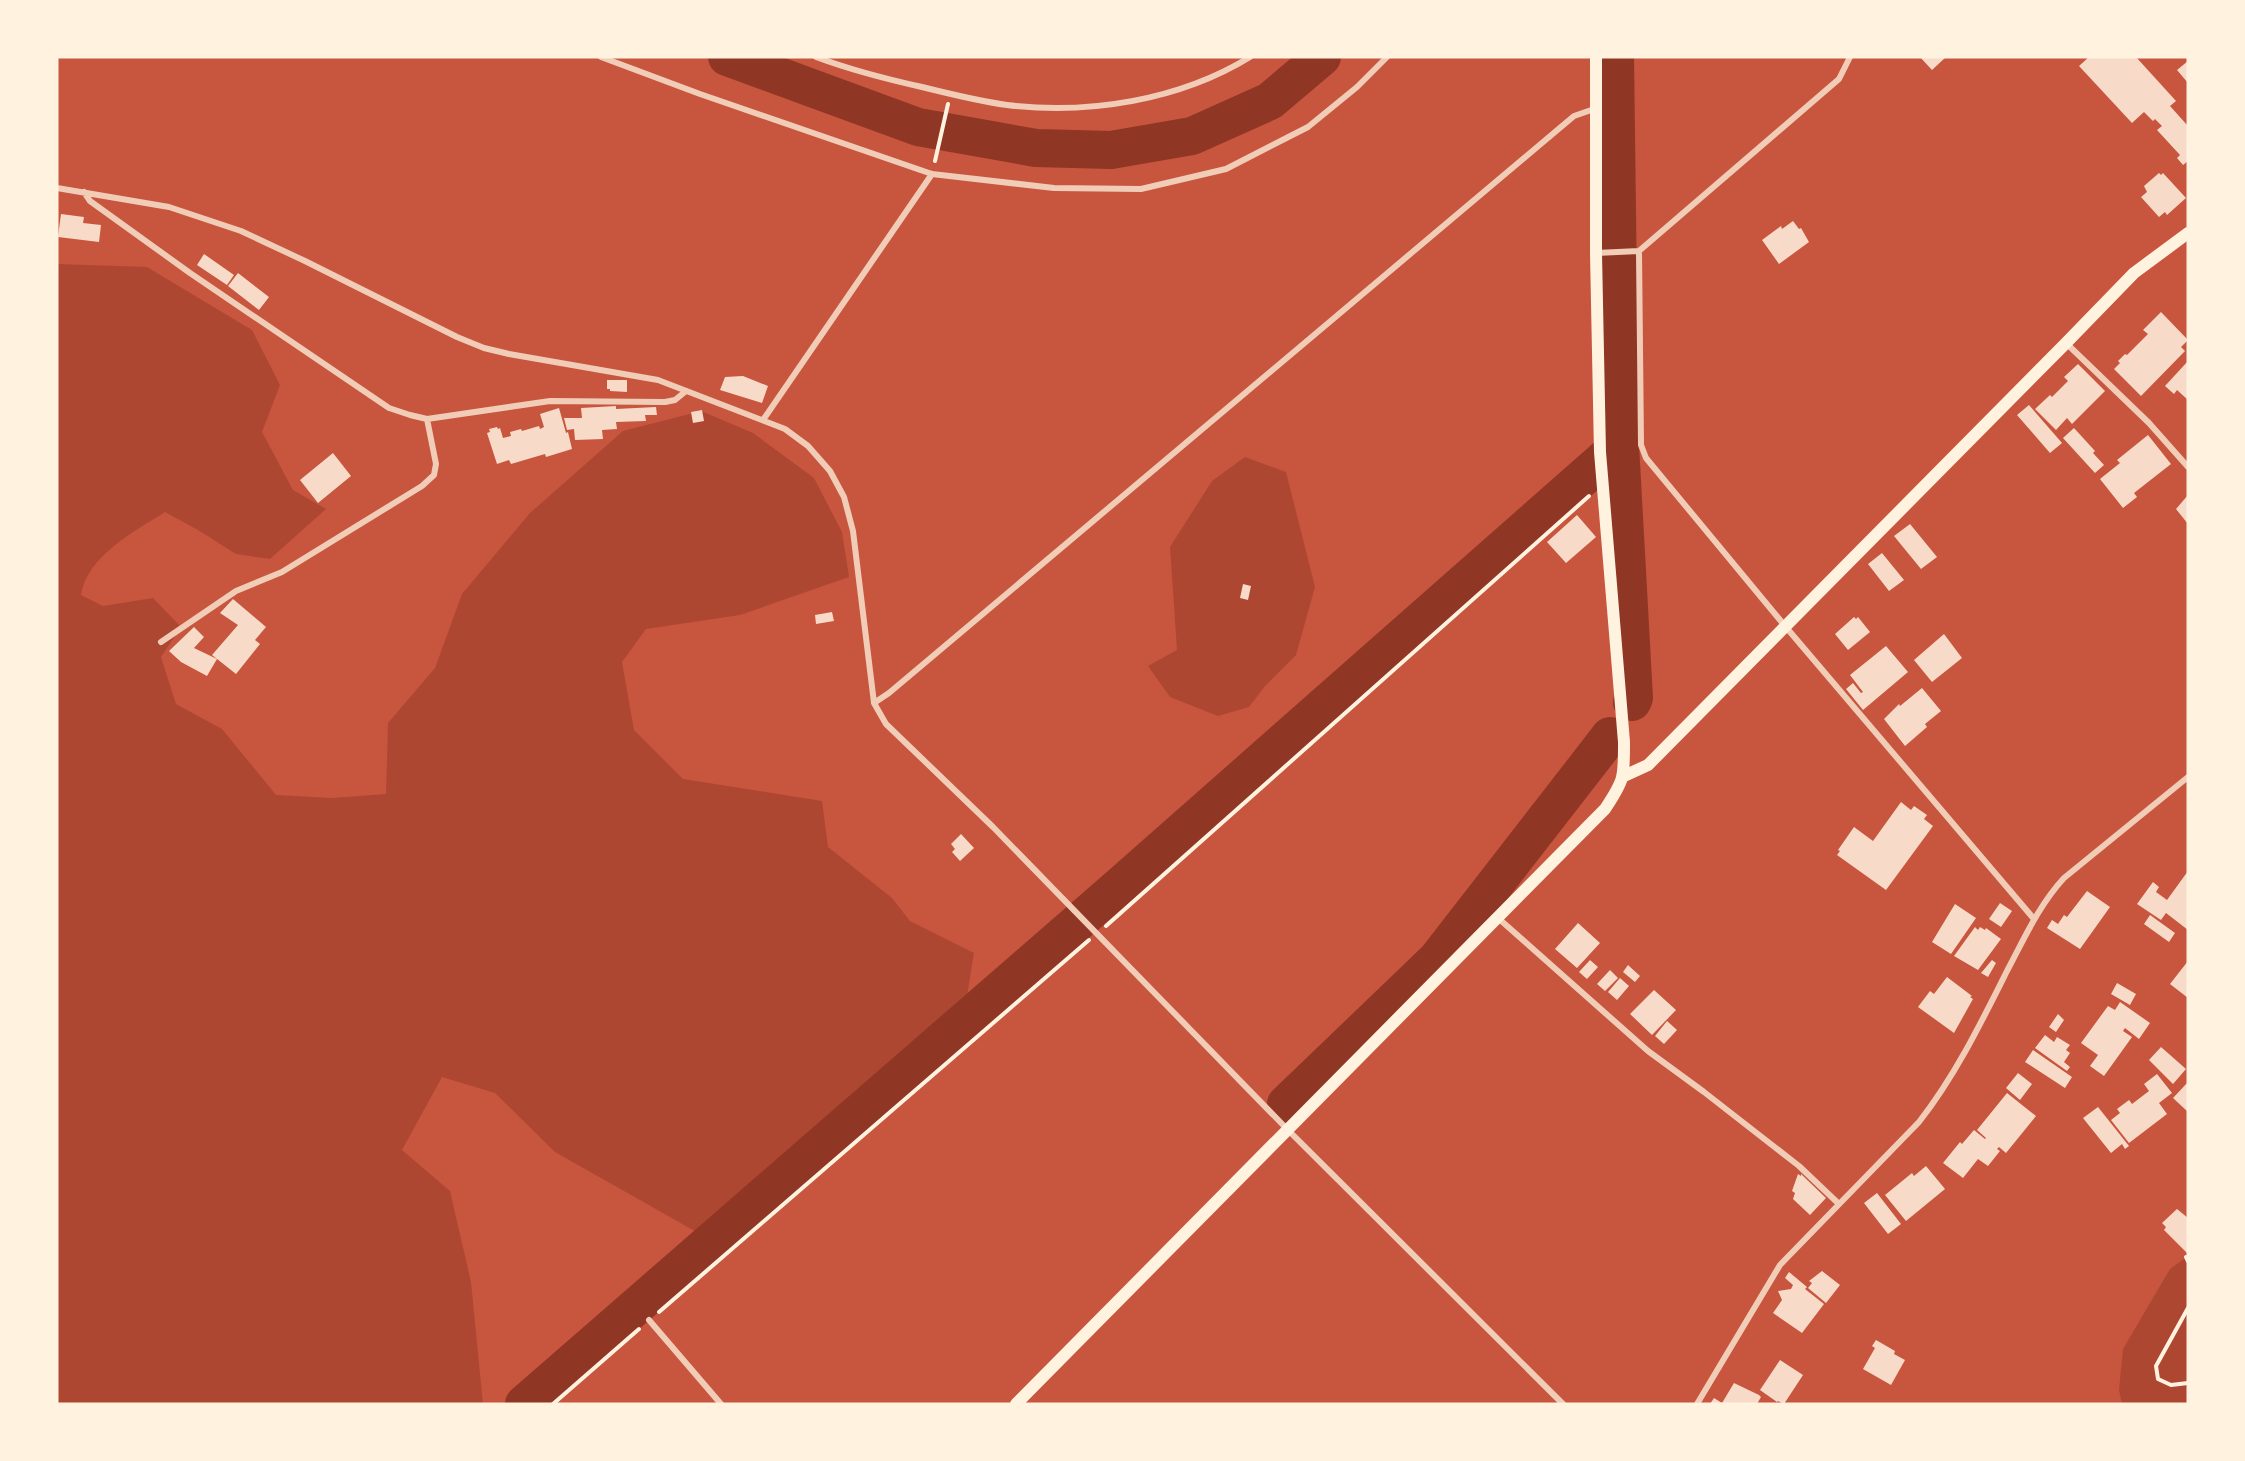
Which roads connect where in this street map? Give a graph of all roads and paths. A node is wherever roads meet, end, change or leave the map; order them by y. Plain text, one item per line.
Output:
1 (601, 57) edge
2 (816, 57) edge
3 (1250, 57) edge
4 (1387, 57) edge
5 (1596, 57) edge
6 (1850, 57) edge
7 (949, 100) dead end
8 (1598, 108) junction
9 (934, 166) dead end
10 (932, 174) junction
11 (57, 188) edge
12 (84, 192) junction
13 (2188, 233) edge
14 (1637, 252) junction
15 (1601, 253) junction
16 (2066, 343) junction
17 (686, 391) junction
18 (427, 418) junction
19 (763, 420) junction
20 (2188, 467) edge
21 (1602, 486) junction
22 (1785, 626) junction
23 (161, 642) dead end
24 (874, 703) junction
25 (1624, 776) junction
26 (2188, 777) edge
27 (1498, 918) junction
28 (2034, 919) junction
29 (1095, 932) junction
30 (1287, 1129) junction
31 (1839, 1204) junction
32 (2188, 1308) edge
33 (649, 1320) junction
34 (2188, 1383) edge
35 (553, 1404) edge
36 (721, 1404) edge
37 (1016, 1404) edge
38 (1563, 1404) edge
39 (1697, 1404) edge

1 - 10 street
2 - 3 street
4 - 10 street
5 - 8 main road
6 - 14 street
7 - 9 path
8 - 15 main road
8 - 24 street
10 - 19 street
11 - 12 street
12 - 17 street
12 - 18 street
13 - 16 main road
14 - 15 street
14 - 22 street
15 - 21 main road
16 - 20 street
16 - 22 main road
17 - 18 street
17 - 19 street
18 - 23 street
19 - 24 street
21 - 25 main road
21 - 29 path
22 - 25 main road
22 - 28 street
24 - 29 street
25 - 27 main road
26 - 28 street
27 - 30 main road
27 - 31 street
28 - 31 street
29 - 30 street
29 - 33 path
30 - 37 main road
30 - 38 street
31 - 39 street
32 - 34 path
33 - 35 path
33 - 36 street

